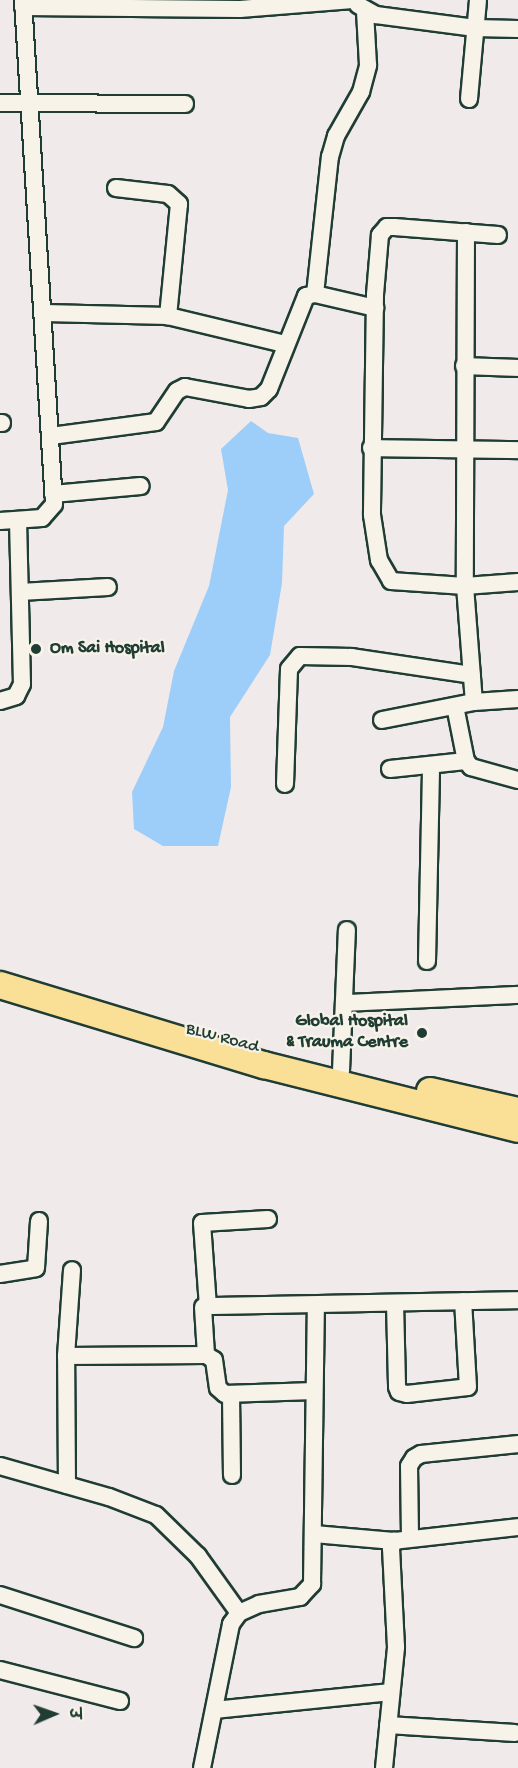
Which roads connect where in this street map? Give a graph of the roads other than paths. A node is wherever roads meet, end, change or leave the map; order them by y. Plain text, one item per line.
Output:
1 (478, 0) edge
2 (23, 4) edge
3 (357, 4) edge
4 (476, 28) junction
5 (518, 28) edge
6 (469, 99) dead end
7 (0, 103) edge
8 (185, 104) dead end
9 (31, 106) junction
10 (116, 188) dead end
11 (466, 232) junction
12 (498, 235) dead end
13 (315, 294) junction
14 (375, 308) junction
15 (45, 313) junction
16 (168, 316) junction
17 (285, 345) junction
18 (464, 366) junction
19 (518, 368) edge
20 (51, 436) junction
21 (371, 448) junction
22 (464, 449) junction
23 (518, 450) edge
24 (141, 486) dead end
25 (53, 494) junction
26 (18, 520) junction
27 (0, 521) edge
28 (518, 582) edge
29 (465, 585) junction
30 (108, 587) dead end
31 (20, 592) junction
32 (472, 675) junction
33 (518, 699) edge
34 (0, 701) edge
35 (474, 702) junction
36 (455, 706) junction
37 (382, 720) dead end
38 (466, 761) junction
39 (431, 765) junction
40 (390, 769) dead end
41 (518, 780) edge
42 (285, 784) dead end
43 (347, 930) dead end
44 (427, 961) dead end
45 (0, 970) edge
46 (0, 985) edge
47 (518, 995) edge
48 (346, 1003) junction
49 (341, 1071) junction
50 (518, 1111) edge
51 (518, 1129) edge
52 (268, 1220) dead end
53 (39, 1221) dead end
54 (72, 1270) dead end
55 (0, 1274) edge
56 (518, 1299) edge
57 (463, 1300) junction
58 (395, 1303) junction
59 (316, 1305) junction
60 (203, 1308) dead end
61 (206, 1355) junction
62 (66, 1356) junction
63 (314, 1391) junction
64 (231, 1394) junction
65 (518, 1444) edge
66 (0, 1466) edge
67 (232, 1475) dead end
68 (67, 1485) junction
69 (518, 1527) edge
70 (314, 1534) junction
71 (402, 1539) junction
72 (0, 1595) edge
73 (239, 1613) junction
74 (134, 1638) dead end
75 (0, 1670) edge
76 (391, 1692) junction
77 (120, 1701) dead end
78 (214, 1710) junction
79 (388, 1725) junction
80 (515, 1733) dead end
81 (202, 1768) edge
82 (384, 1768) edge

1 - 4 street
2 - 3 street
2 - 9 street
3 - 4 street
3 - 13 street
4 - 5 street
4 - 6 street
7 - 9 street
8 - 9 street
9 - 15 street
10 - 16 street
11 - 12 street
11 - 14 street
11 - 18 street
13 - 14 street
13 - 17 street
14 - 21 street
15 - 16 street
15 - 20 street
16 - 17 street
17 - 20 street
18 - 19 street
18 - 22 street
20 - 25 street
21 - 22 street
21 - 29 street
22 - 23 street
22 - 29 street
24 - 25 street
25 - 26 street
26 - 27 street
26 - 31 street
28 - 29 street
29 - 32 street
30 - 31 street
31 - 34 street
32 - 35 street
32 - 42 street
33 - 35 street
35 - 36 street
36 - 37 street
36 - 38 street
38 - 39 street
38 - 41 street
39 - 40 street
39 - 44 street
43 - 48 street
45 - 49 main road, BLW Road
46 - 51 main road
47 - 48 street
48 - 49 street
49 - 50 main road, BLW Road
52 - 59 street
53 - 55 street
54 - 62 street
56 - 57 street
57 - 58 street
57 - 58 street
58 - 59 street
59 - 63 street
60 - 61 street
61 - 62 street
61 - 64 street
62 - 68 street
63 - 64 street
63 - 70 street
64 - 67 street
65 - 71 street
66 - 68 street
68 - 73 street
69 - 71 street
70 - 71 street
70 - 73 street
71 - 76 street
72 - 74 street
73 - 78 street
75 - 77 street
76 - 78 street
76 - 79 street
78 - 81 street
79 - 80 street
79 - 82 street

